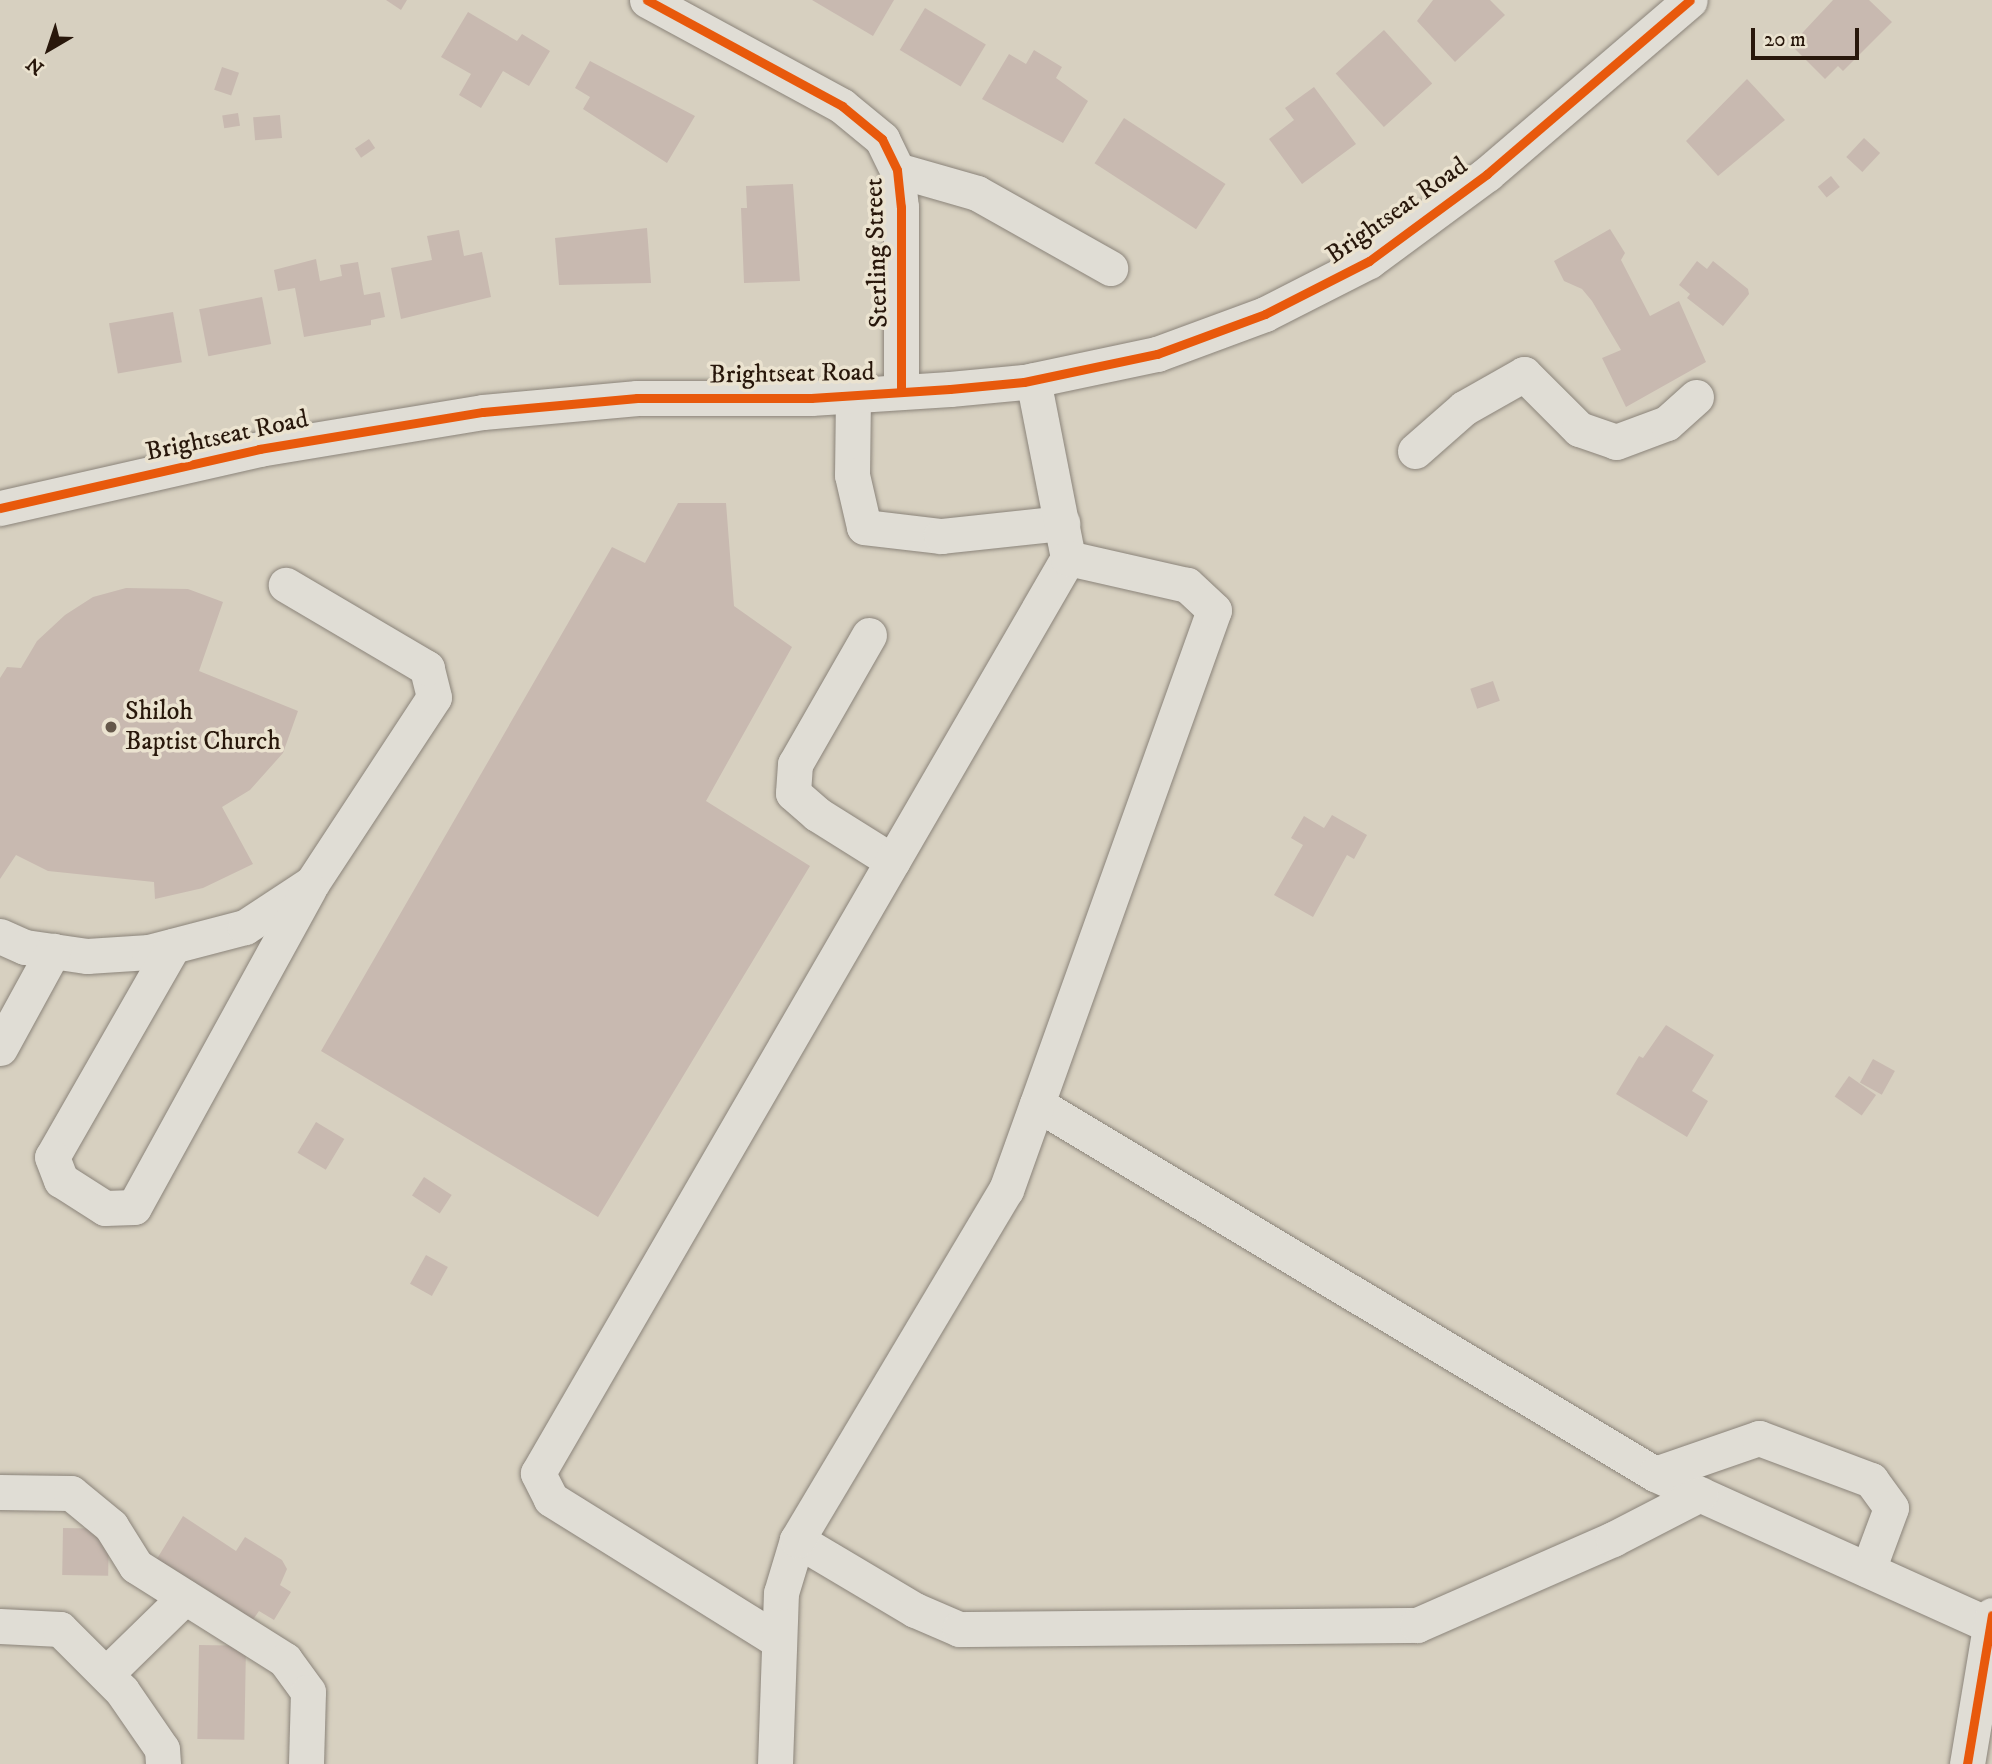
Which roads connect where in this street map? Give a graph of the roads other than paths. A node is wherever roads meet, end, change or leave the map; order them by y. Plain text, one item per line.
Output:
1 (647, 0) edge
2 (1690, 0) edge
3 (897, 170) junction
4 (1110, 268) dead end
5 (1034, 380) junction
6 (901, 392) junction
7 (853, 395) junction
8 (1696, 397) dead end
9 (1415, 451) dead end
10 (0, 508) edge
11 (1062, 523) junction
12 (1068, 558) junction
13 (286, 585) dead end
14 (869, 635) dead end
15 (892, 861) junction
16 (312, 883) junction
17 (0, 936) edge
18 (173, 946) junction
19 (53, 951) junction
20 (0, 1048) edge
21 (1038, 1104) junction
22 (1655, 1474) junction
23 (0, 1492) edge
24 (1700, 1494) junction
25 (797, 1539) junction
26 (1868, 1570) junction
27 (185, 1597) junction
28 (1991, 1620) edge
29 (0, 1626) edge
30 (779, 1641) junction
31 (106, 1674) junction
32 (1983, 1709) edge
33 (163, 1764) edge
34 (306, 1764) edge
35 (775, 1764) edge
36 (1967, 1764) edge

1 - 3 street, Sterling Street
2 - 5 street, Brightseat Road
3 - 4 street
3 - 6 street, Sterling Street
5 - 6 street, Brightseat Road
5 - 11 street
6 - 7 street, Brightseat Road
7 - 10 street, Brightseat Road
7 - 11 street
8 - 9 street
11 - 12 street
12 - 15 street
12 - 21 street
13 - 16 street
14 - 15 street
15 - 30 street
16 - 18 street
16 - 18 street
17 - 19 street
18 - 19 street
19 - 20 street
21 - 22 street
21 - 25 street
22 - 24 street
22 - 26 street
23 - 27 street
24 - 25 street
24 - 26 street
25 - 30 street
26 - 28 street
27 - 31 street
27 - 34 street
28 - 32 street
29 - 31 street
30 - 35 street
31 - 33 street
32 - 36 street

